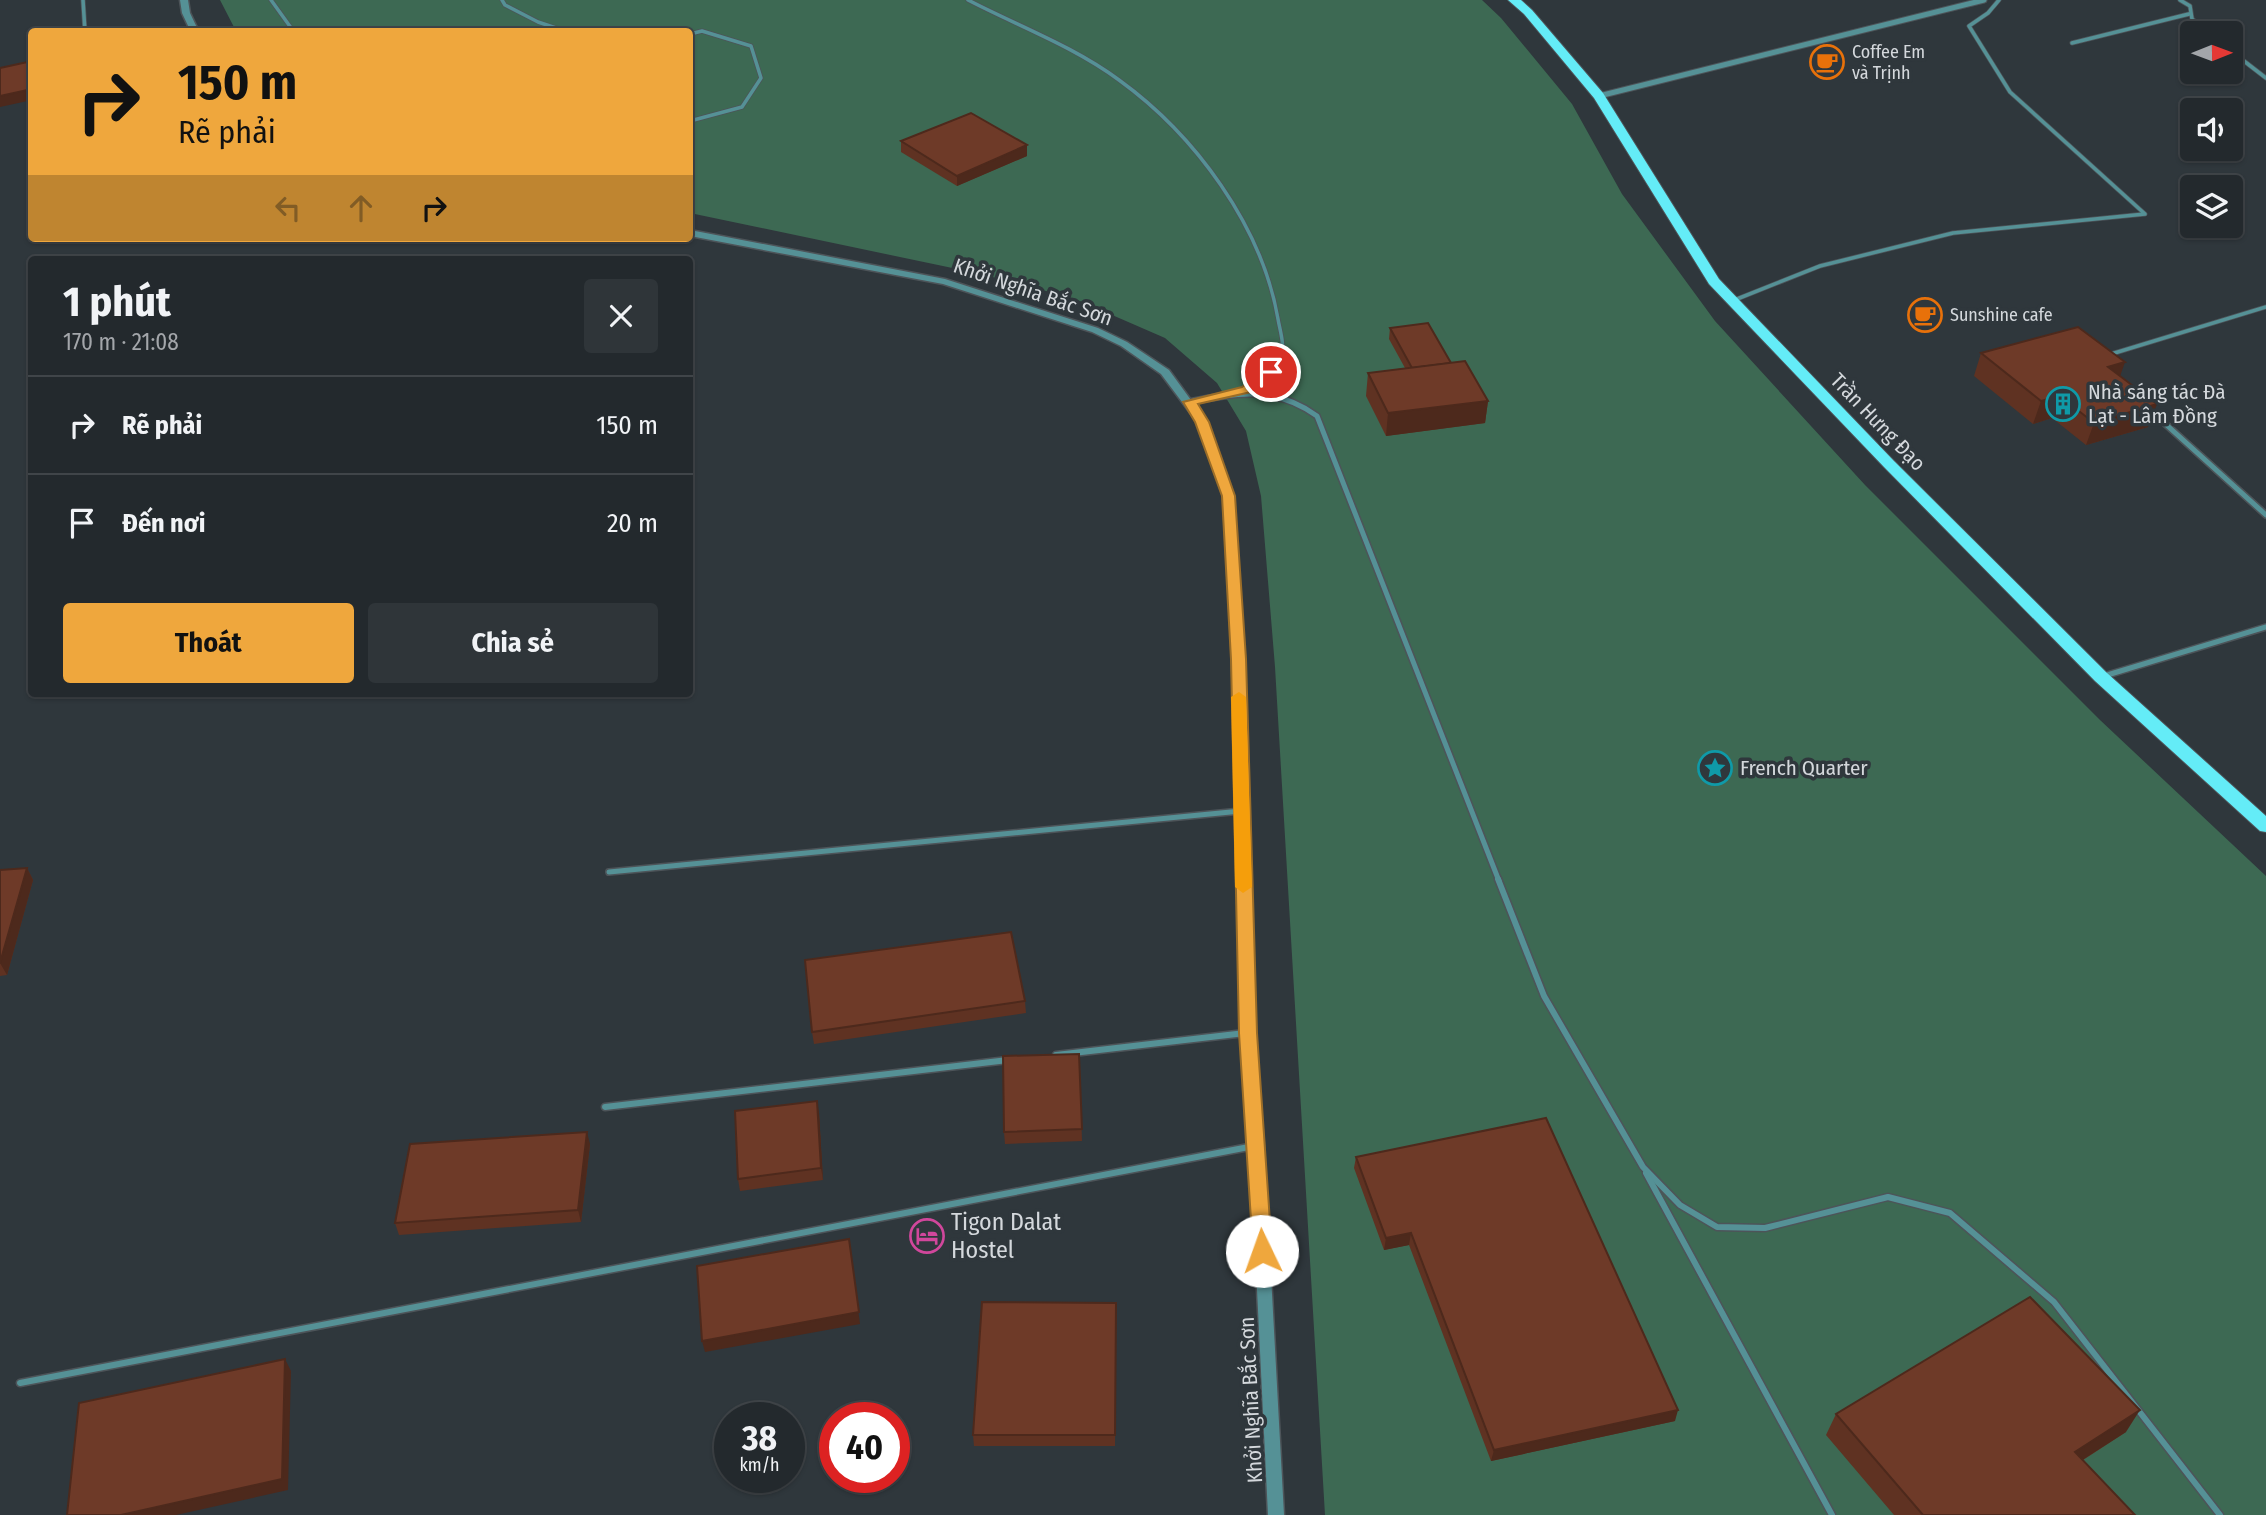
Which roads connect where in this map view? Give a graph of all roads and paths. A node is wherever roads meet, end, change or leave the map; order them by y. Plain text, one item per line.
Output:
1 (83, 0) edge
2 (184, 0) edge
3 (271, 0) edge
4 (502, 0) edge
5 (968, 0) edge
6 (1514, 0) edge
7 (1984, 0) edge
8 (1999, 0) edge
9 (2180, 0) edge
10 (2189, 13) junction
11 (2197, 21) edge
12 (85, 28) edge
13 (193, 28) edge
14 (292, 28) edge
15 (556, 28) edge
16 (693, 33) edge
17 (2071, 43) dead end
18 (2244, 61) edge
19 (2266, 78) edge
20 (1599, 96) junction
21 (693, 120) edge
22 (693, 234) edge
23 (1732, 301) junction
24 (2266, 307) edge
25 (2094, 360) edge
26 (1247, 390) junction
27 (1189, 402) junction
28 (2145, 405) edge
29 (2266, 515) edge
30 (2266, 627) edge
31 (2102, 677) junction
32 (1241, 811) junction
33 (2266, 826) edge
34 (609, 872) dead end
35 (1248, 1033) junction
36 (1043, 1056) edge
37 (1015, 1059) edge
38 (605, 1107) dead end
39 (1257, 1146) junction
40 (1643, 1167) junction
41 (20, 1383) dead end
42 (1276, 1515) edge
43 (1832, 1515) edge
44 (2220, 1515) edge

1 - 12 lane
2 - 13 street
3 - 14 lane
4 - 15 lane
5 - 26 lane
6 - 20 main road, Trần Hưng Đạo
7 - 20 street
8 - 23 lane
9 - 10 lane
10 - 11 lane
10 - 17 lane
16 - 21 lane
18 - 19 lane
20 - 23 main road, Trần Hưng Đạo
22 - 27 street, Khởi Nghĩa Bắc Sơn
23 - 31 main road, Trần Hưng Đạo
24 - 25 lane
26 - 27 lane
26 - 40 lane
27 - 32 street, Khởi Nghĩa Bắc Sơn
28 - 29 lane
30 - 31 lane
31 - 33 main road, Trần Hưng Đạo
32 - 34 lane
32 - 35 street, Khởi Nghĩa Bắc Sơn
35 - 36 lane
35 - 39 street, Khởi Nghĩa Bắc Sơn
37 - 38 lane
39 - 41 lane
39 - 42 street, Khởi Nghĩa Bắc Sơn
40 - 43 lane
40 - 44 lane

